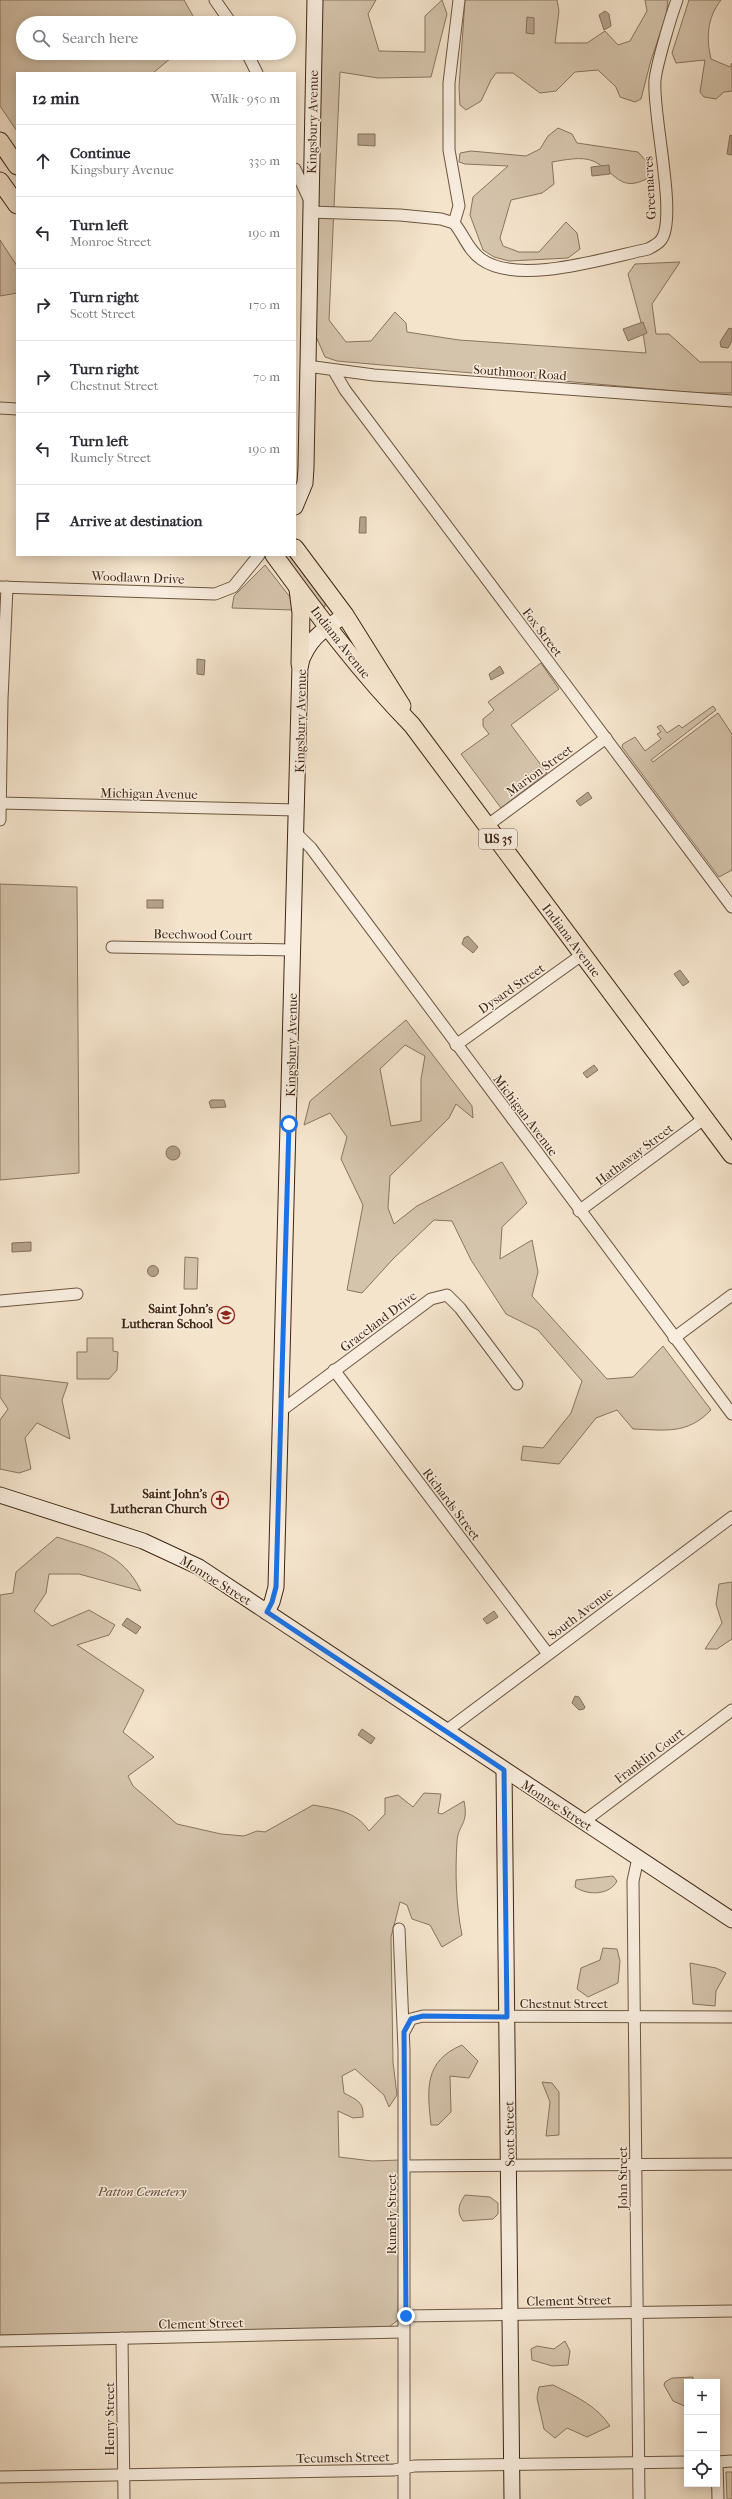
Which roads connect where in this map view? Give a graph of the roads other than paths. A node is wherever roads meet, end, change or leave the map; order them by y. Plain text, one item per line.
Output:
1 (215, 0) edge
2 (315, 0) edge
3 (459, 0) edge
4 (677, 0) edge
5 (226, 16) edge
6 (250, 60) edge
7 (256, 72) edge
8 (0, 141) edge
9 (16, 165) edge
10 (296, 171) edge
11 (0, 181) edge
12 (16, 204) edge
13 (310, 206) junction
14 (454, 223) junction
15 (307, 366) junction
16 (334, 371) junction
17 (732, 401) edge
18 (0, 408) edge
19 (16, 409) edge
20 (296, 504) edge
21 (296, 549) edge
22 (258, 556) edge
23 (275, 556) edge
24 (4, 587) edge
25 (298, 588) junction
26 (345, 615) junction
27 (328, 627) junction
28 (300, 664) junction
29 (412, 725) junction
30 (606, 738) junction
31 (0, 803) edge
32 (297, 810) junction
33 (0, 820) edge
34 (488, 825) junction
35 (297, 834) junction
36 (732, 907) edge
37 (112, 947) dead end
38 (293, 950) junction
39 (583, 954) junction
40 (456, 1045) junction
41 (705, 1118) junction
42 (732, 1155) edge
43 (579, 1211) junction
44 (77, 1294) dead end
45 (732, 1295) edge
46 (0, 1301) edge
47 (674, 1338) junction
48 (334, 1370) junction
49 (517, 1384) dead end
50 (282, 1410) junction
51 (732, 1414) edge
52 (0, 1495) edge
53 (732, 1518) edge
54 (267, 1612) junction
55 (548, 1654) junction
56 (732, 1710) edge
57 (446, 1731) junction
58 (504, 1770) junction
59 (583, 1822) junction
60 (638, 1858) junction
61 (732, 1920) edge
62 (399, 1929) dead end
63 (634, 2016) junction
64 (507, 2017) junction
65 (732, 2017) edge
66 (404, 2032) junction
67 (637, 2164) junction
68 (732, 2164) edge
69 (405, 2166) junction
70 (509, 2166) junction
71 (732, 2311) edge
72 (637, 2313) junction
73 (510, 2315) junction
74 (406, 2316) junction
75 (403, 2332) junction
76 (122, 2338) junction
77 (0, 2341) edge
78 (732, 2461) edge
79 (684, 2462) edge
80 (720, 2462) edge
81 (639, 2463) junction
82 (512, 2465) junction
83 (404, 2468) junction
84 (123, 2475) junction
85 (0, 2477) edge
86 (718, 2487) edge
87 (124, 2499) edge
88 (404, 2499) edge
89 (512, 2499) edge
90 (639, 2499) edge
91 (718, 2499) edge

1 - 5 street
2 - 13 street, Kingsbury Avenue
3 - 14 street
4 - 14 street, Greenacres
6 - 7 street
8 - 9 main road
10 - 13 street
11 - 12 main road
13 - 14 street
13 - 15 street, Kingsbury Avenue
15 - 16 street, Southmoor Road
15 - 20 street, Kingsbury Avenue
16 - 17 street, Southmoor Road
16 - 30 street, Fox Street
18 - 19 street
21 - 26 main road, Indiana Avenue / US 35
22 - 24 street, Woodlawn Drive
23 - 25 main road, Indiana Avenue / US 35
24 - 31 street
25 - 27 main road, Indiana Avenue / US 35
25 - 28 main road
26 - 27 street, Kingsbury Avenue
26 - 29 main road, Indiana Avenue / US 35
27 - 28 street, Kingsbury Avenue
27 - 29 main road, Indiana Avenue / US 35
28 - 32 street, Kingsbury Avenue
29 - 34 main road, Indiana Avenue / US 35
30 - 34 street, Marion Street
30 - 36 street, Fox Street
31 - 32 street, Michigan Avenue
31 - 33 street
32 - 35 street, Kingsbury Avenue
34 - 39 main road, Indiana Avenue / US 35
35 - 38 street, Kingsbury Avenue
35 - 40 street, Michigan Avenue
37 - 38 street, Beechwood Court
38 - 50 street, Kingsbury Avenue
39 - 40 street, Dysard Street
39 - 41 main road, Indiana Avenue / US 35
40 - 43 street, Michigan Avenue
41 - 42 main road, Indiana Avenue / US 35
41 - 43 street, Hathaway Street
43 - 47 street, Michigan Avenue
44 - 46 street
45 - 47 street
47 - 51 street, Michigan Avenue
48 - 49 street, Graceland Drive
48 - 50 street
48 - 55 street, Richards Street
50 - 54 street, Kingsbury Avenue
52 - 54 street, Monroe Street
53 - 55 street, South Avenue
54 - 57 street, Monroe Street
55 - 57 street, South Avenue
56 - 59 street, Franklin Court
57 - 58 street, Monroe Street
58 - 59 street, Monroe Street
58 - 64 street, Scott Street
59 - 60 street, Monroe Street
60 - 61 street, Monroe Street
60 - 63 street, John Street
62 - 66 street, Rumely Street
63 - 64 street, Chestnut Street
63 - 65 street, Chestnut Street
63 - 67 street, John Street
64 - 66 street, Chestnut Street
64 - 70 street, Scott Street
66 - 69 street, Rumely Street
67 - 68 street
67 - 70 street
67 - 72 street, John Street
69 - 70 street
69 - 74 street, Rumely Street
70 - 73 street, Scott Street
71 - 72 street, Clement Street
72 - 73 street, Clement Street
72 - 81 street, John Street
73 - 74 street, Clement Street
73 - 82 street, Scott Street
74 - 75 street, Rumely Street
75 - 76 street, Clement Street
75 - 83 street, Rumely Street
76 - 77 street, Clement Street
76 - 84 street, Henry Street
78 - 80 street
79 - 81 street, Tecumseh Street
81 - 82 street, Tecumseh Street
81 - 90 street, John Street
82 - 83 street, Tecumseh Street
82 - 89 street, Scott Street
83 - 84 street, Tecumseh Street
83 - 88 street, Rumely Street
84 - 85 street, Tecumseh Street
84 - 87 street, Henry Street
86 - 91 street

